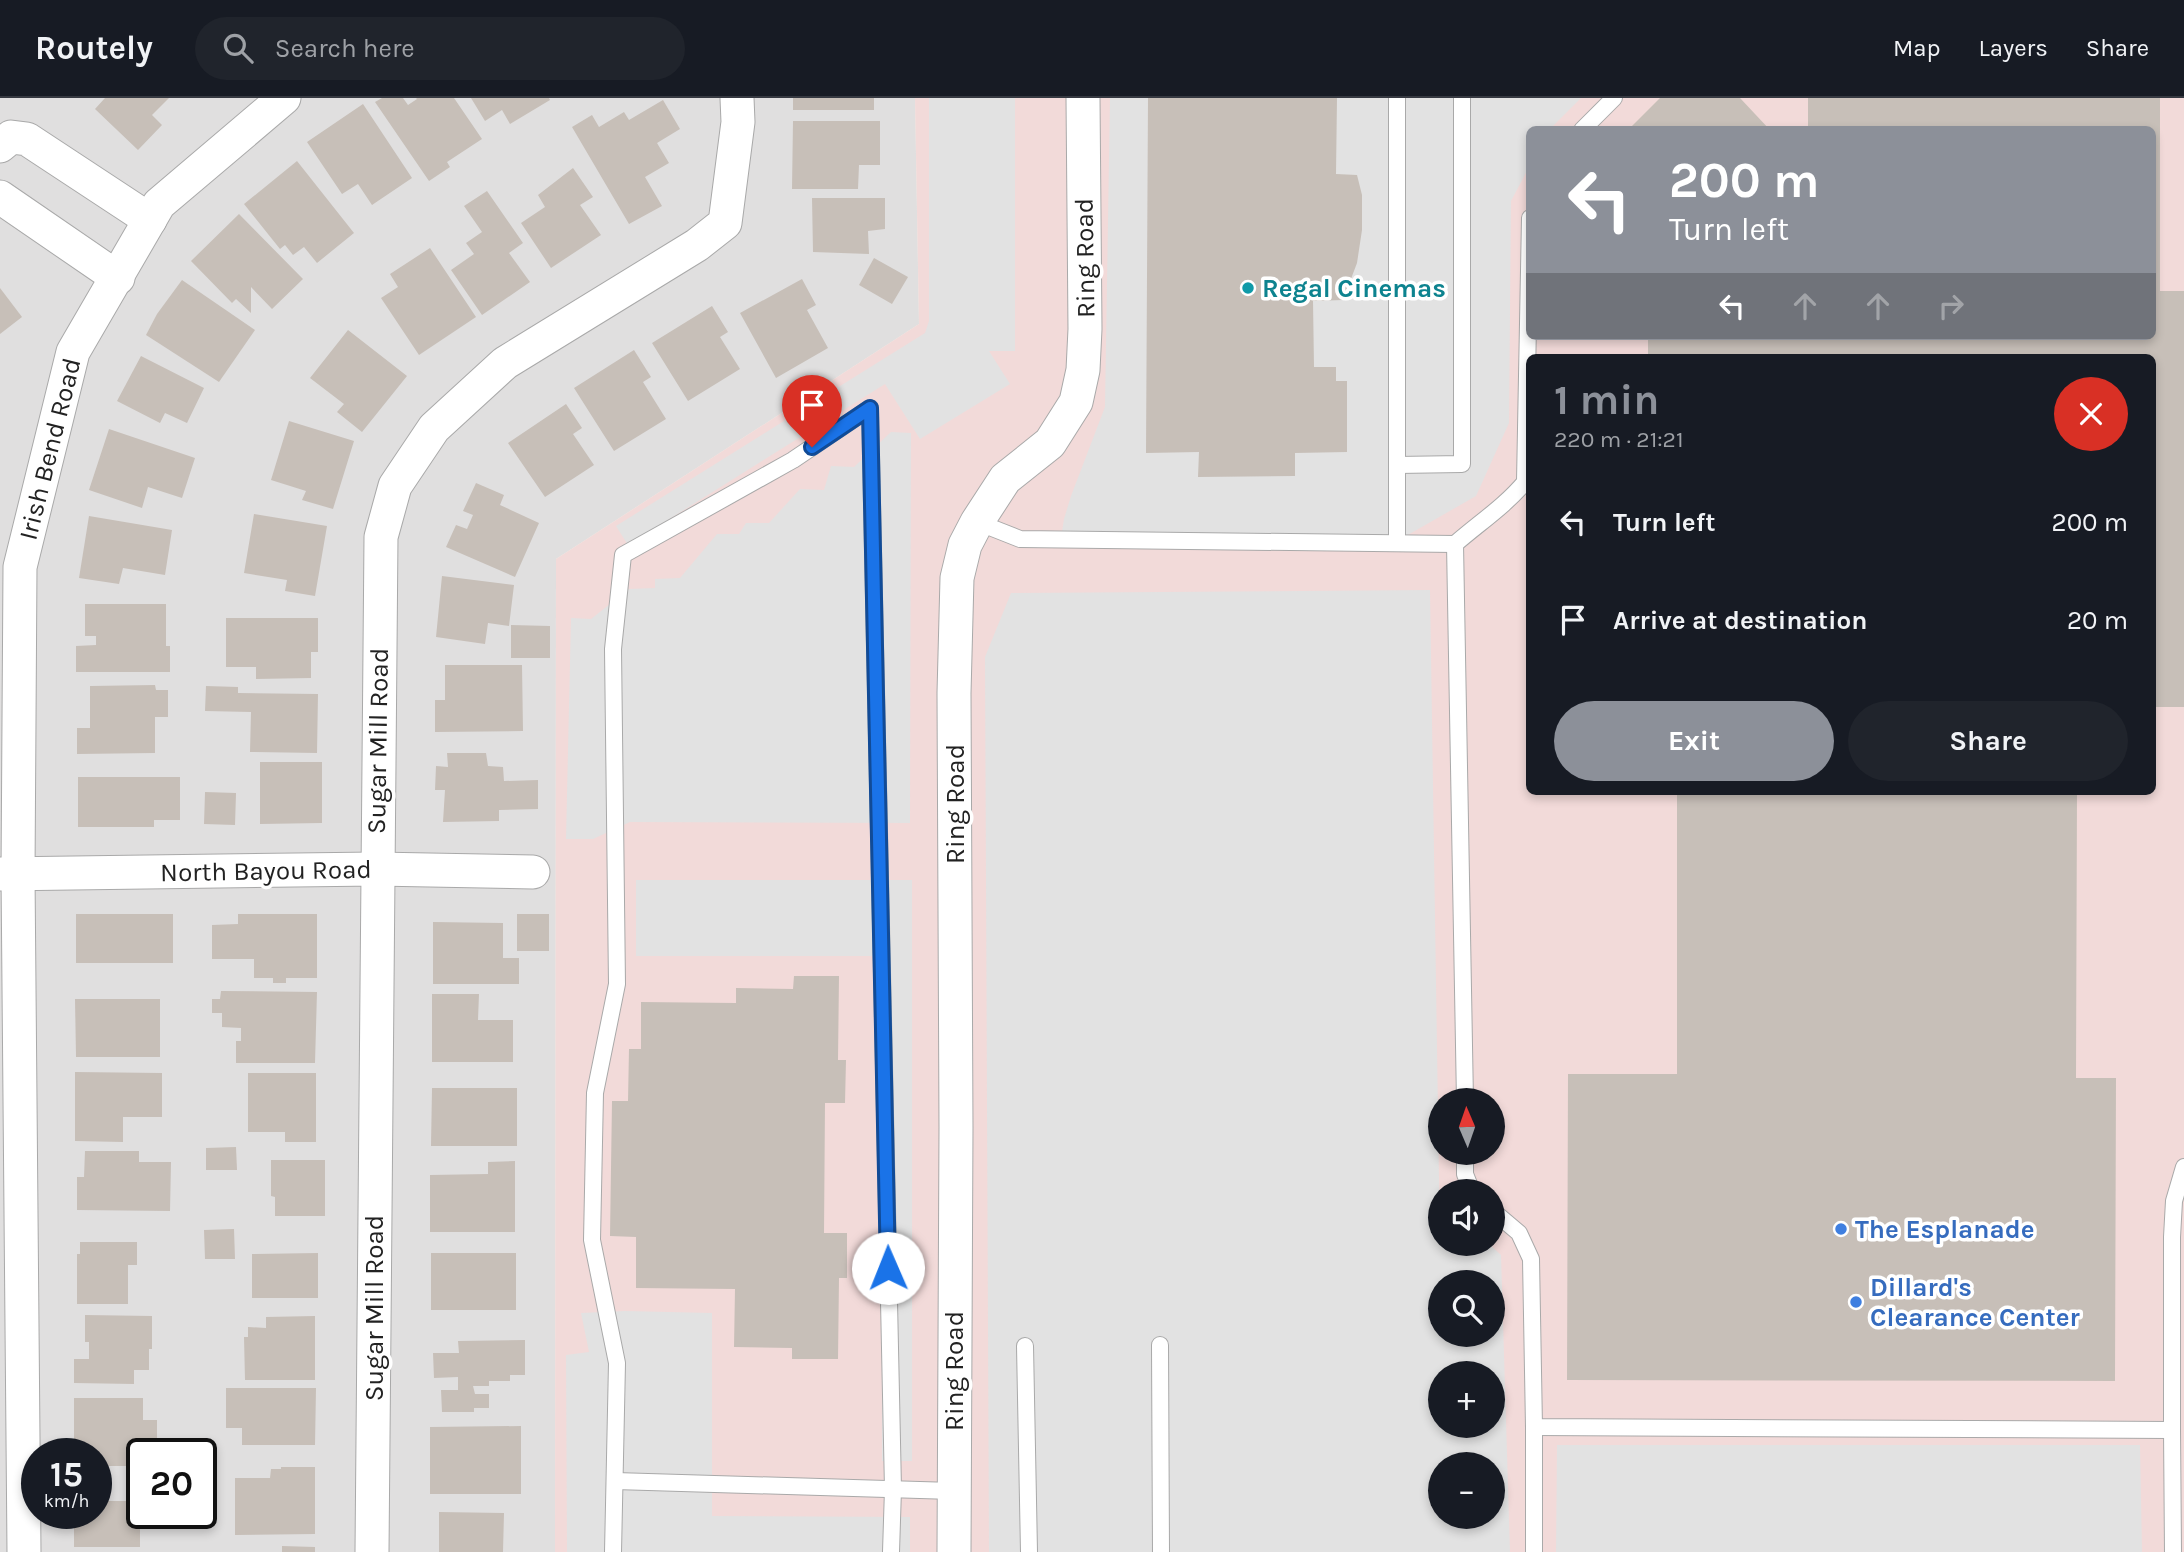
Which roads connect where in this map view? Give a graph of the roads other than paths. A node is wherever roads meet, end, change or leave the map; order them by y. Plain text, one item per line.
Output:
1 (284, 98) edge
2 (737, 98) edge
3 (1083, 98) edge
4 (1397, 98) edge
5 (1462, 98) edge
6 (1614, 98) edge
7 (1586, 126) edge
8 (0, 146) edge
9 (0, 197) edge
10 (150, 220) junction
11 (118, 278) junction
12 (1526, 429) edge
13 (1397, 465) junction
14 (977, 522) junction
15 (1396, 543) junction
16 (1455, 544) junction
17 (376, 869) junction
18 (533, 872) dead end
19 (9, 874) edge
20 (1465, 1088) edge
21 (2184, 1167) edge
22 (1505, 1221) edge
23 (1160, 1345) dead end
24 (1025, 1346) dead end
25 (1534, 1427) junction
26 (2172, 1430) junction
27 (614, 1481) junction
28 (893, 1489) junction
29 (953, 1491) junction
30 (24, 1552) edge
31 (372, 1552) edge
32 (613, 1552) edge
33 (891, 1552) edge
34 (954, 1552) edge
35 (1029, 1552) edge
36 (1161, 1552) edge
37 (1534, 1552) edge
38 (2173, 1552) edge

1 - 10 street, Irish Bend Road
2 - 17 street, Sugar Mill Road
3 - 14 street, Ring Road
4 - 13 lane
5 - 13 lane
6 - 7 lane
8 - 10 street
9 - 11 street
10 - 11 street, Irish Bend Road
11 - 19 street, Irish Bend Road
12 - 16 lane
13 - 15 lane
14 - 15 lane
14 - 29 street, Ring Road
15 - 16 lane
16 - 20 lane
17 - 18 street, North Bayou Road
17 - 19 street, North Bayou Road
17 - 31 street, Sugar Mill Road
19 - 30 street, Irish Bend Road
21 - 26 lane
22 - 25 lane
23 - 36 lane
24 - 35 lane
25 - 26 lane
25 - 37 lane
26 - 38 lane
27 - 28 lane
27 - 28 lane
27 - 32 lane
28 - 29 lane
28 - 33 lane
29 - 34 street, Ring Road

